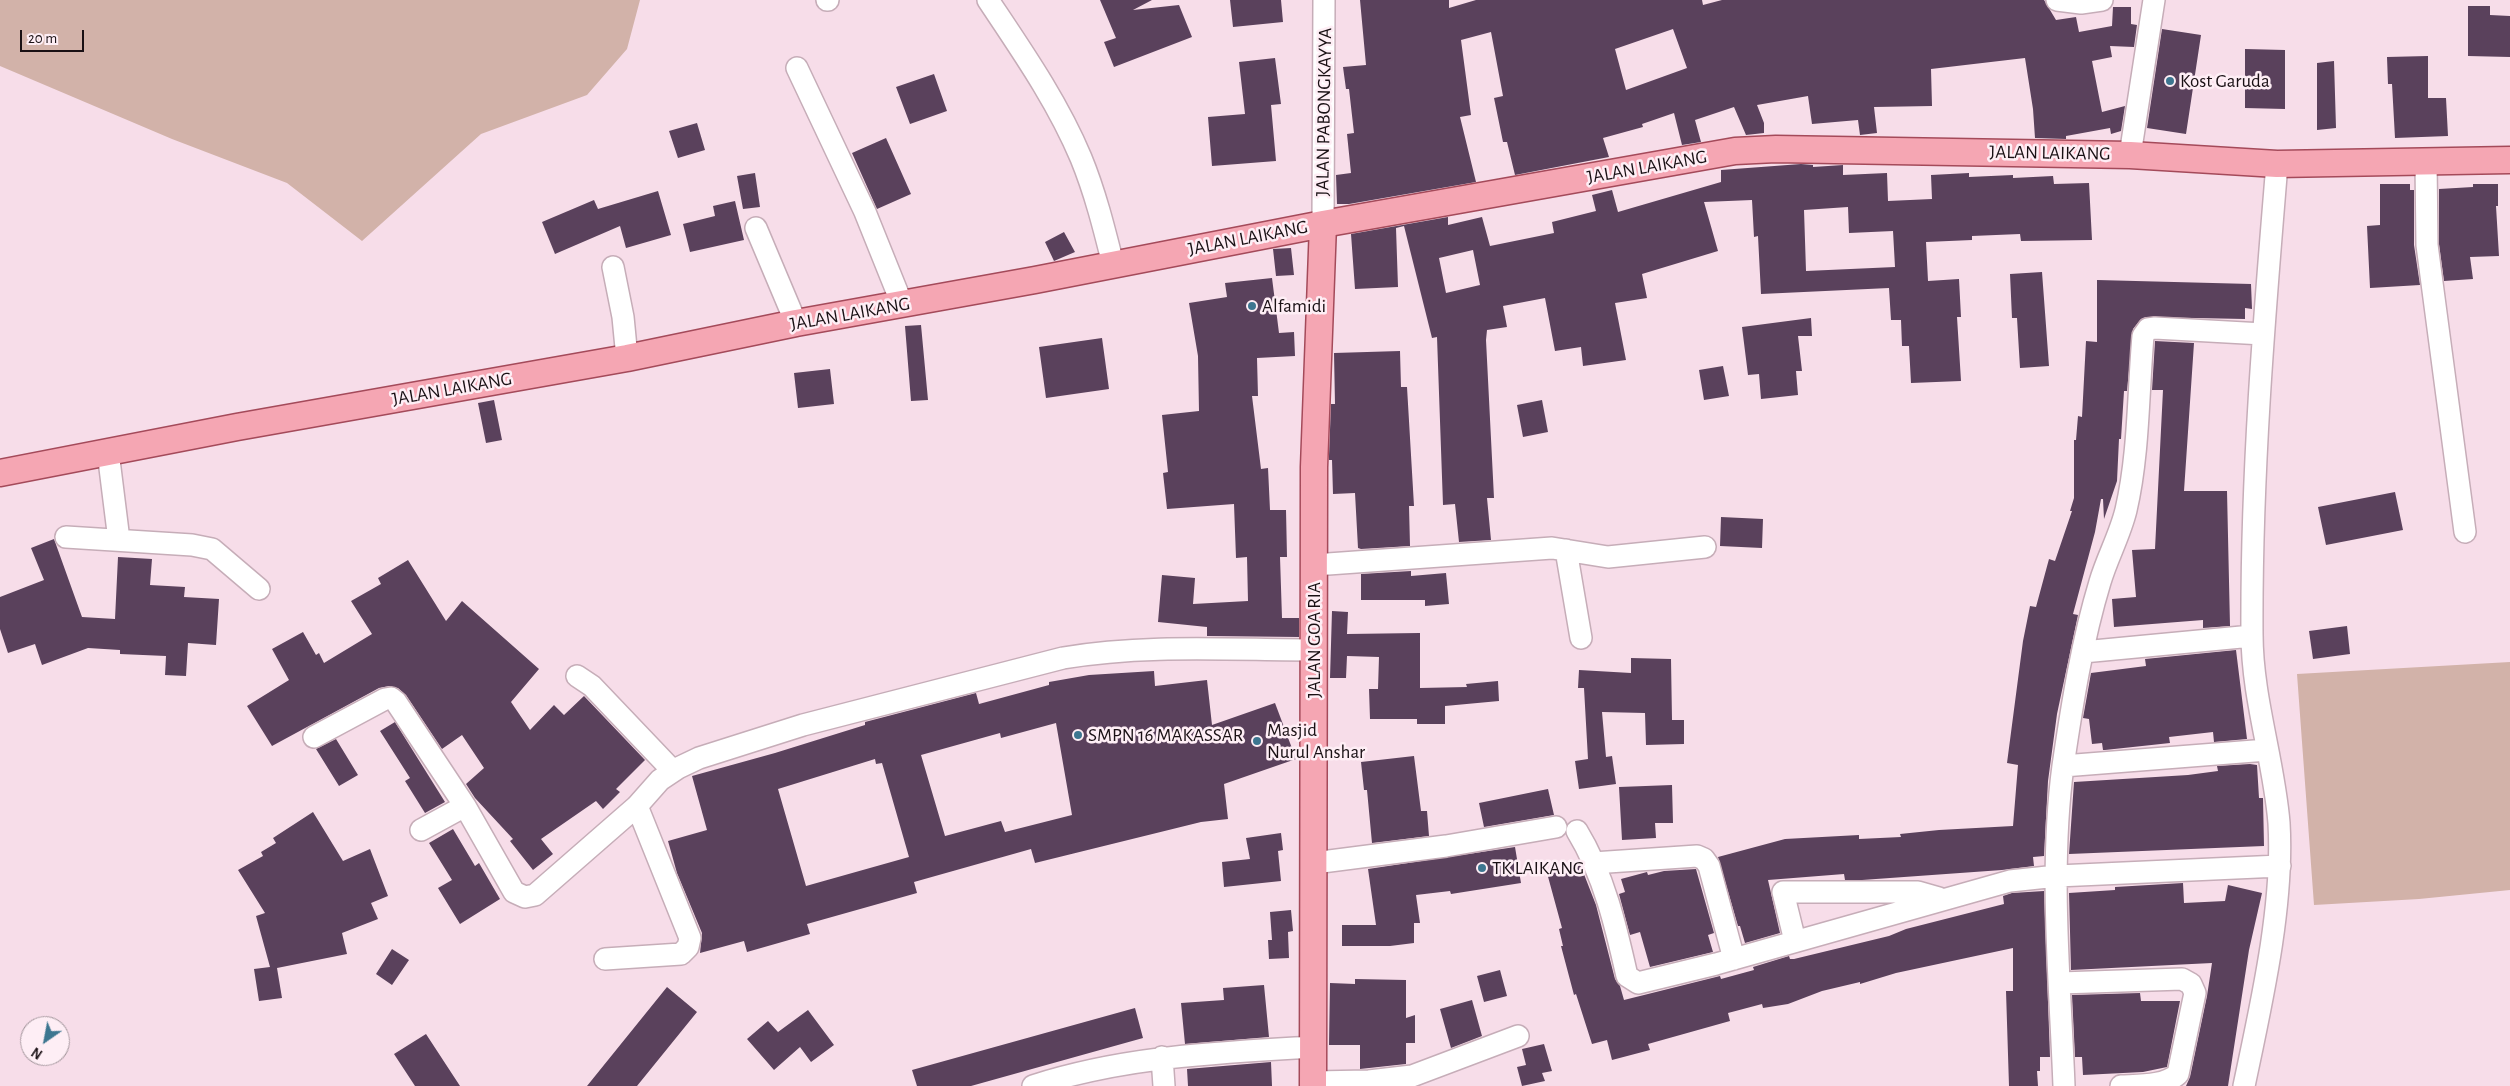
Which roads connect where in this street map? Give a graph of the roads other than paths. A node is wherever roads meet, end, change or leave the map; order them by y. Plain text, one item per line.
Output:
1 (988, 0) edge
2 (1324, 0) edge
3 (2057, 0) edge
4 (2102, 0) edge
5 (2154, 0) edge
6 (797, 68) dead end
7 (2130, 155) junction
8 (2510, 160) edge
9 (2426, 162) junction
10 (2277, 164) junction
11 (1323, 224) junction
12 (756, 228) dead end
13 (1113, 264) junction
14 (613, 267) dead end
15 (902, 304) junction
16 (796, 324) junction
17 (2263, 334) junction
18 (627, 358) junction
19 (108, 452) junction
20 (0, 473) edge
21 (2465, 532) dead end
22 (66, 537) dead end
23 (119, 540) junction
24 (1705, 547) dead end
25 (1566, 550) junction
26 (1314, 565) junction
27 (260, 589) dead end
28 (2252, 636) junction
29 (1581, 638) dead end
30 (1314, 650) junction
31 (2083, 652) junction
32 (577, 676) dead end
33 (314, 737) dead end
34 (2267, 750) junction
35 (2063, 766) junction
36 (673, 771) junction
37 (465, 806) junction
38 (636, 806) junction
39 (1556, 827) dead end
40 (421, 830) dead end
41 (1577, 831) dead end
42 (1314, 863) junction
43 (1593, 863) junction
44 (2280, 866) junction
45 (2057, 876) junction
46 (1942, 899) junction
47 (1795, 941) junction
48 (605, 959) dead end
49 (1734, 959) junction
50 (2060, 983) junction
51 (1518, 1036) dead end
52 (1313, 1047) junction
53 (1162, 1057) junction
54 (1062, 1081) edge
55 (1313, 1084) edge
56 (1033, 1086) edge
57 (1164, 1086) edge
58 (2064, 1086) edge
59 (2121, 1086) edge
60 (2244, 1086) edge

1 - 13 street
2 - 11 street, JALAN PABONGKAYYA
3 - 4 street
5 - 7 street
6 - 15 street
7 - 10 main road, JALAN LAIKANG
7 - 11 main road, JALAN LAIKANG
8 - 9 main road, JALAN LAIKANG
9 - 10 main road, JALAN LAIKANG
9 - 21 street
10 - 17 street
11 - 13 main road, JALAN LAIKANG
11 - 26 main road, JALAN GOA RIA
12 - 16 street
13 - 15 main road, JALAN LAIKANG
14 - 18 street
15 - 16 main road, JALAN LAIKANG
16 - 18 main road, JALAN LAIKANG
17 - 28 street
17 - 31 street
18 - 19 main road, JALAN LAIKANG
19 - 20 main road, JALAN LAIKANG
19 - 23 street
22 - 23 street
23 - 27 street
24 - 25 street
25 - 26 street
25 - 29 street
26 - 30 main road, JALAN GOA RIA
28 - 31 street
28 - 34 street
30 - 36 street
30 - 42 main road, JALAN GOA RIA
31 - 35 street
32 - 36 street
33 - 37 street
34 - 35 street
34 - 44 street
35 - 45 street
36 - 38 street
37 - 38 street
37 - 40 street
38 - 48 street
39 - 42 street
41 - 43 street
42 - 52 main road, JALAN GOA RIA
43 - 49 street
43 - 49 street
44 - 45 street
44 - 60 street
45 - 46 street
45 - 50 street
46 - 47 street
46 - 47 street
47 - 49 street
50 - 58 street
50 - 59 street
51 - 55 street
52 - 53 street
52 - 55 main road, JALAN GOA RIA
53 - 54 street
53 - 57 street
54 - 56 street

